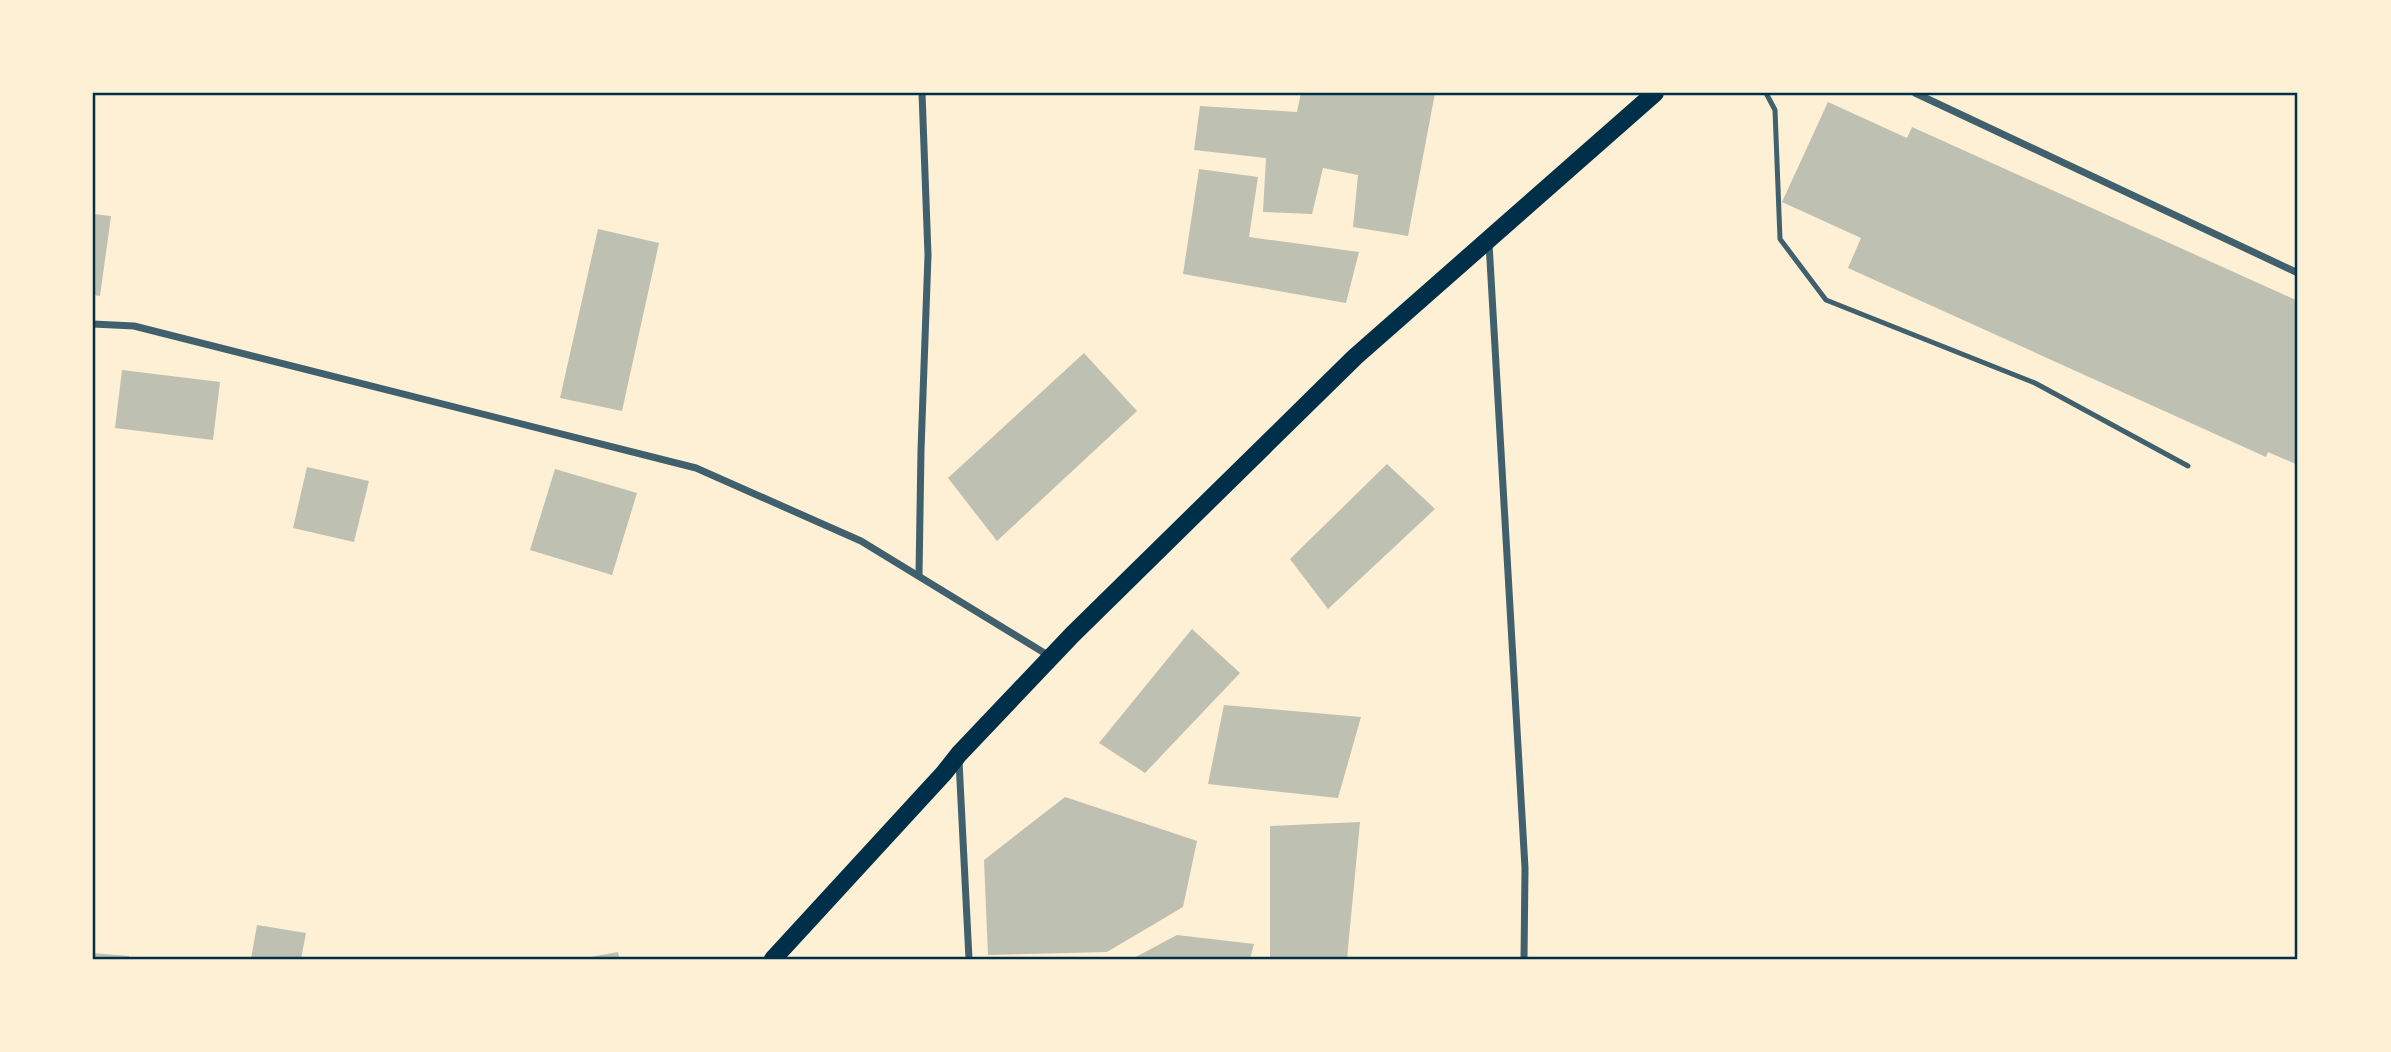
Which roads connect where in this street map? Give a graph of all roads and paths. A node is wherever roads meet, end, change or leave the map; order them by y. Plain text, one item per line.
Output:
1 (922, 93) edge
2 (1655, 93) edge
3 (1766, 93) edge
4 (1915, 93) edge
5 (1489, 239) junction
6 (2298, 273) edge
7 (93, 324) edge
8 (2188, 466) dead end
9 (919, 575) junction
10 (1051, 657) junction
11 (958, 754) junction
12 (773, 959) edge
13 (969, 959) edge
14 (1524, 959) edge

1 - 9 street
2 - 5 main road
3 - 8 lane
4 - 6 street
5 - 10 main road
5 - 14 street
7 - 9 street
9 - 10 street
10 - 11 main road
11 - 12 main road
11 - 13 street

